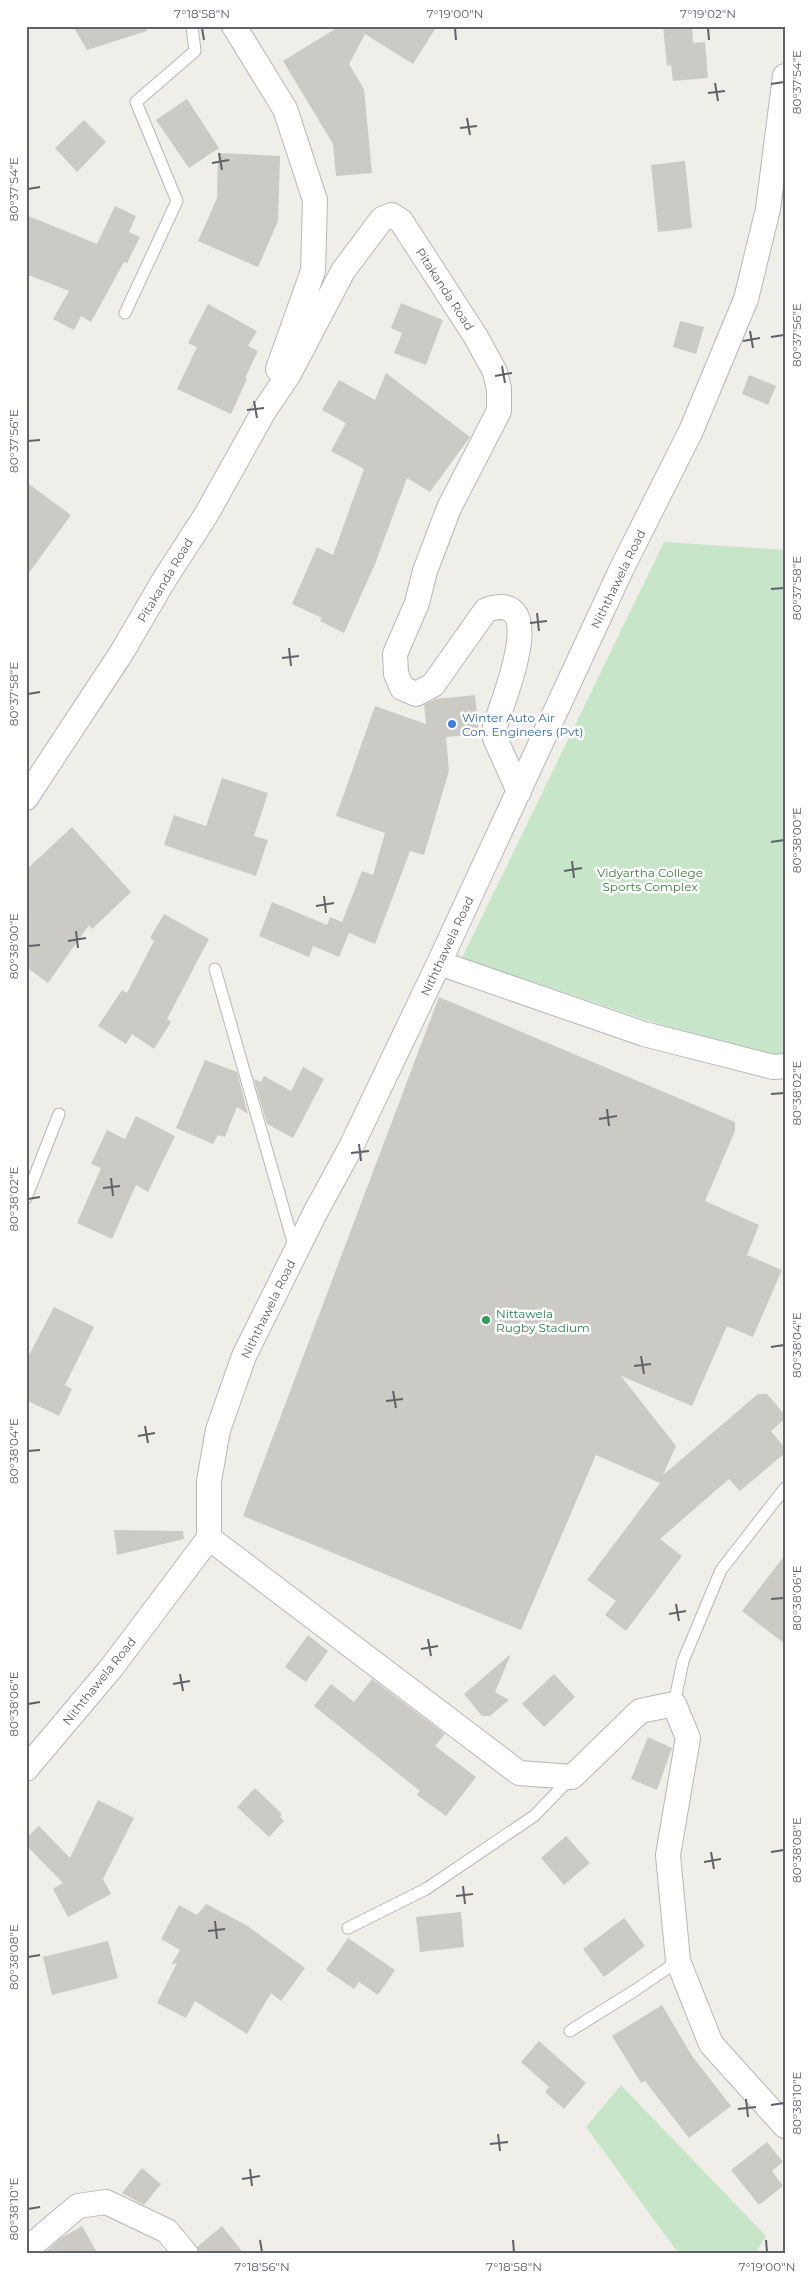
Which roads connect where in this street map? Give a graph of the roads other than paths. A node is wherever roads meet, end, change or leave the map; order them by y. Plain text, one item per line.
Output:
1 (192, 26) edge
2 (234, 26) edge
3 (785, 76) edge
4 (125, 313) dead end
5 (264, 411) junction
6 (519, 792) junction
7 (26, 798) edge
8 (439, 963) junction
9 (215, 969) dead end
10 (785, 1066) edge
11 (59, 1114) dead end
12 (26, 1198) edge
13 (296, 1252) junction
14 (785, 1488) edge
15 (209, 1538) junction
16 (674, 1704) junction
17 (26, 1769) edge
18 (572, 1777) junction
19 (348, 1928) dead end
20 (678, 1961) junction
21 (570, 2030) dead end
22 (785, 2126) edge
23 (26, 2250) edge
24 (186, 2254) edge

1 - 4 lane
2 - 5 street
3 - 6 street, Niththawela Road
5 - 6 street, Pitakanda Road
5 - 7 street, Pitakanda Road
6 - 8 street, Niththawela Road
8 - 10 street
8 - 13 street, Niththawela Road
9 - 13 lane
11 - 12 lane
13 - 15 street, Niththawela Road
14 - 16 lane
15 - 17 street, Niththawela Road
15 - 18 street
16 - 18 street
16 - 20 street
18 - 19 lane
20 - 21 lane
20 - 22 street
23 - 24 street

